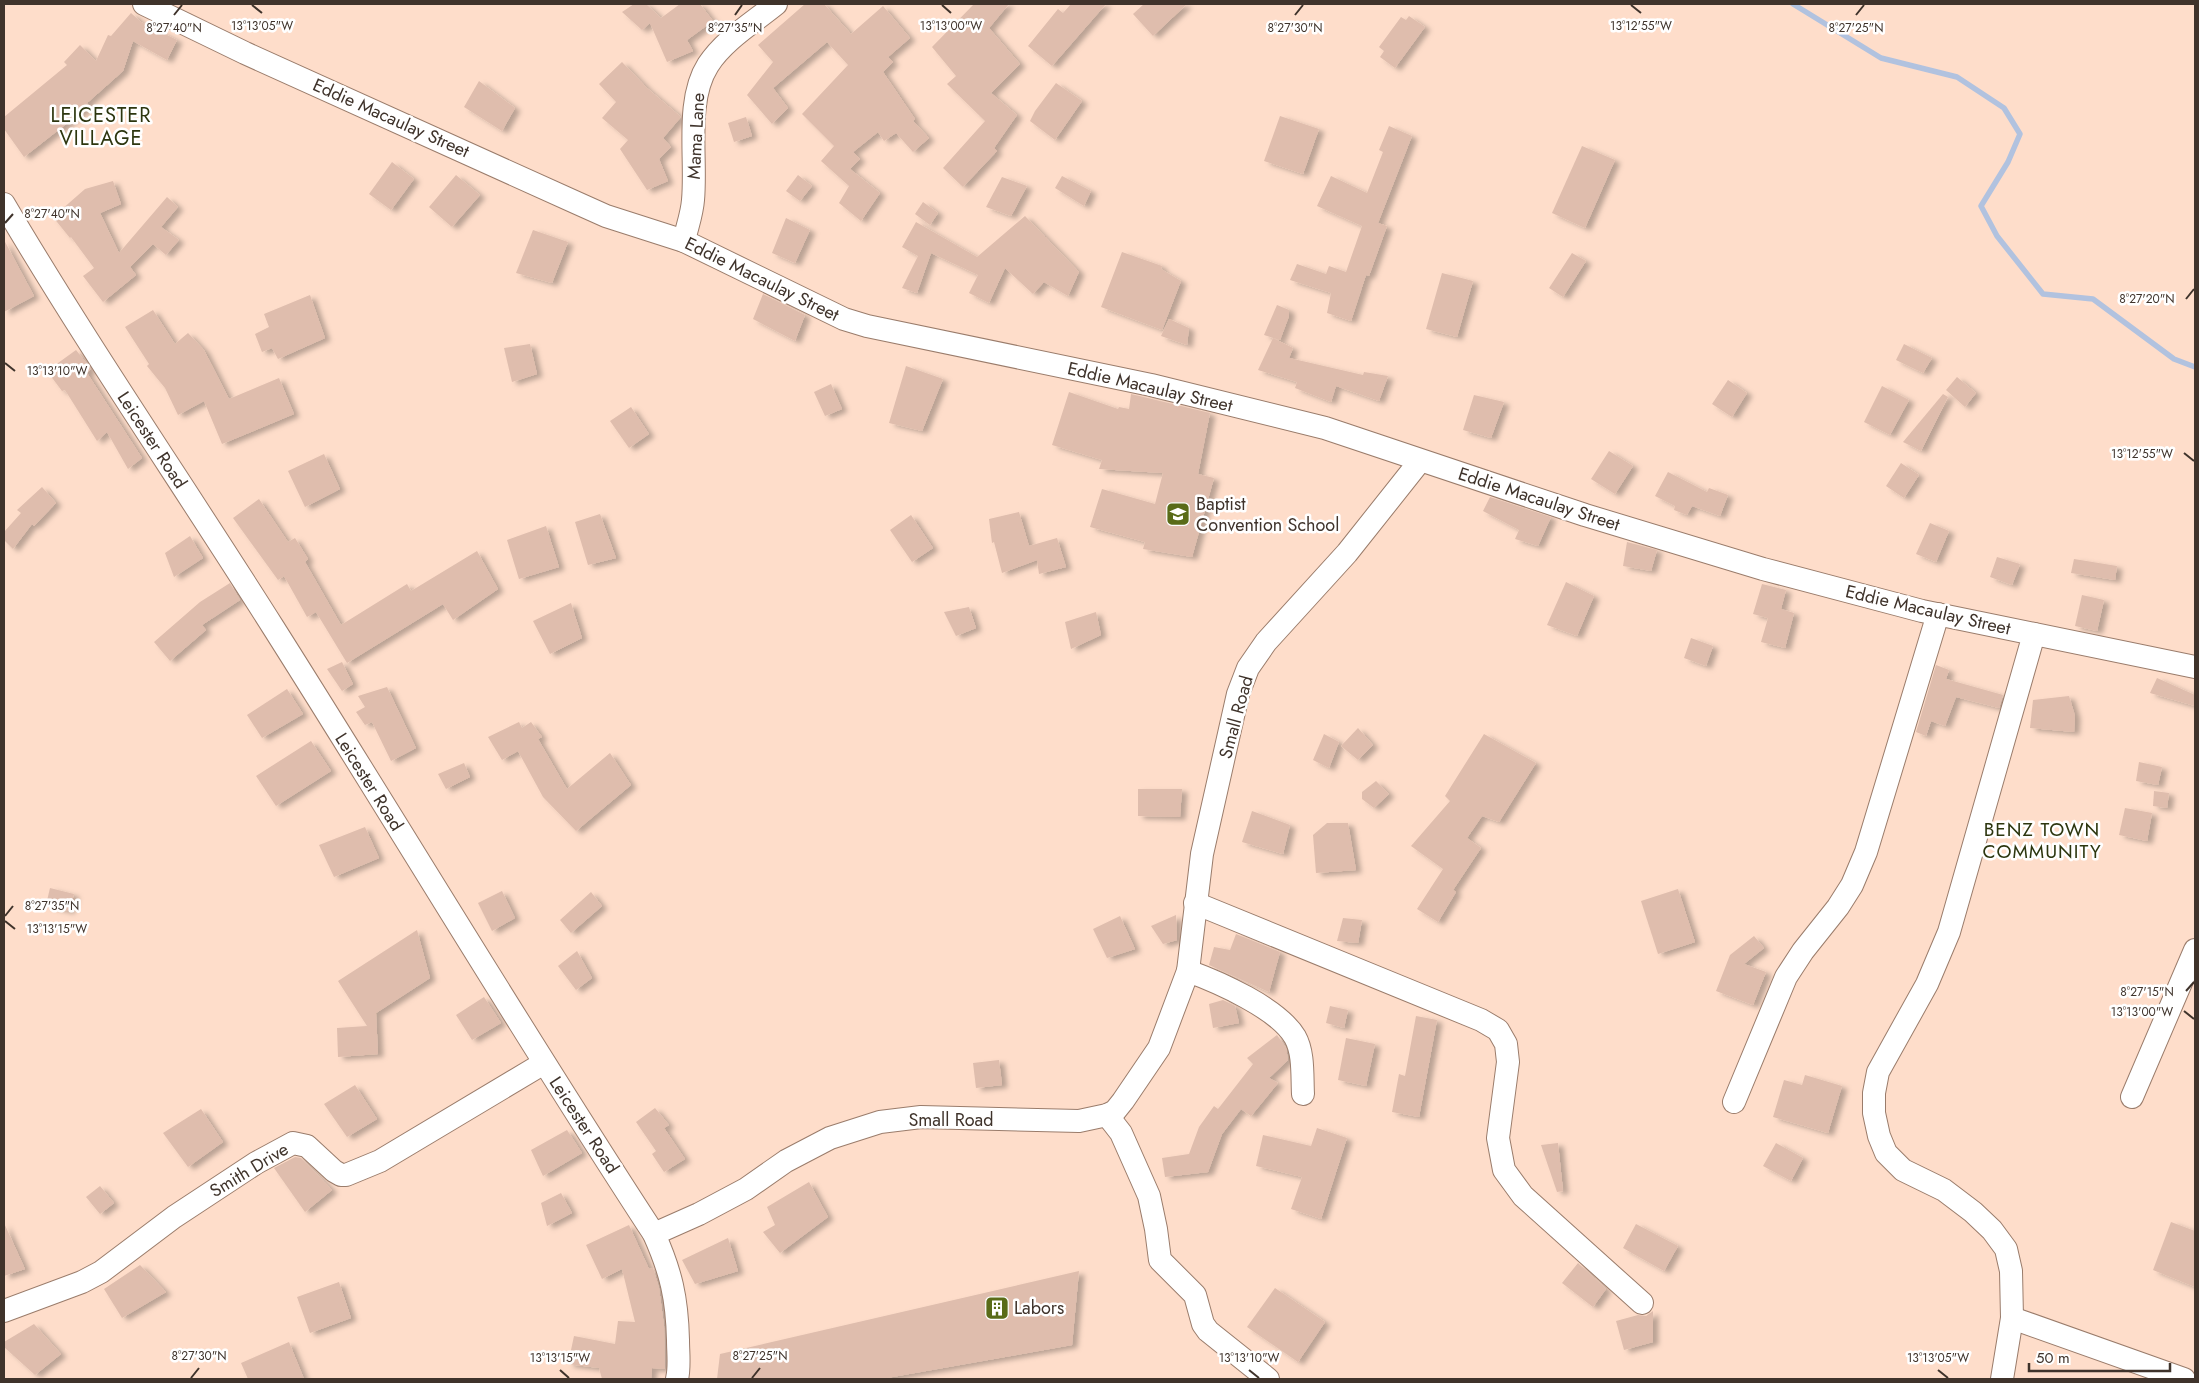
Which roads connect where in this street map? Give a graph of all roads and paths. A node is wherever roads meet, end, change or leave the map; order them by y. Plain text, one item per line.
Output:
1 (144, 4) edge
2 (776, 4) edge
3 (4, 204) edge
4 (684, 241) junction
5 (1420, 461) junction
6 (1938, 614) junction
7 (2034, 634) junction
8 (2195, 667) edge
9 (1195, 903) junction
10 (2195, 950) edge
11 (1188, 971) junction
12 (544, 1062) junction
13 (1303, 1094) dead end
14 (2132, 1097) dead end
15 (1734, 1102) dead end
16 (1107, 1115) junction
17 (654, 1234) junction
18 (1642, 1303) dead end
19 (4, 1311) edge
20 (2012, 1318) junction
21 (677, 1379) edge
22 (1268, 1379) edge
23 (2002, 1379) edge
24 (2184, 1379) edge

1 - 4 street, Eddie Macaulay Street
2 - 4 street, Mama Lane
3 - 12 street, Leicester Road
4 - 5 street, Eddie Macaulay Street
5 - 6 street, Eddie Macaulay Street
5 - 9 street, Small Road
6 - 7 street, Eddie Macaulay Street
6 - 15 street
7 - 8 street, Eddie Macaulay Street
7 - 20 street
9 - 11 street, Small Road
9 - 18 street
10 - 14 street
11 - 13 street
11 - 16 street, Small Road
12 - 17 street, Leicester Road
12 - 19 street, Smith Drive
16 - 17 street, Small Road
16 - 22 street
17 - 21 street, Leicester Road
20 - 23 street
20 - 24 street

